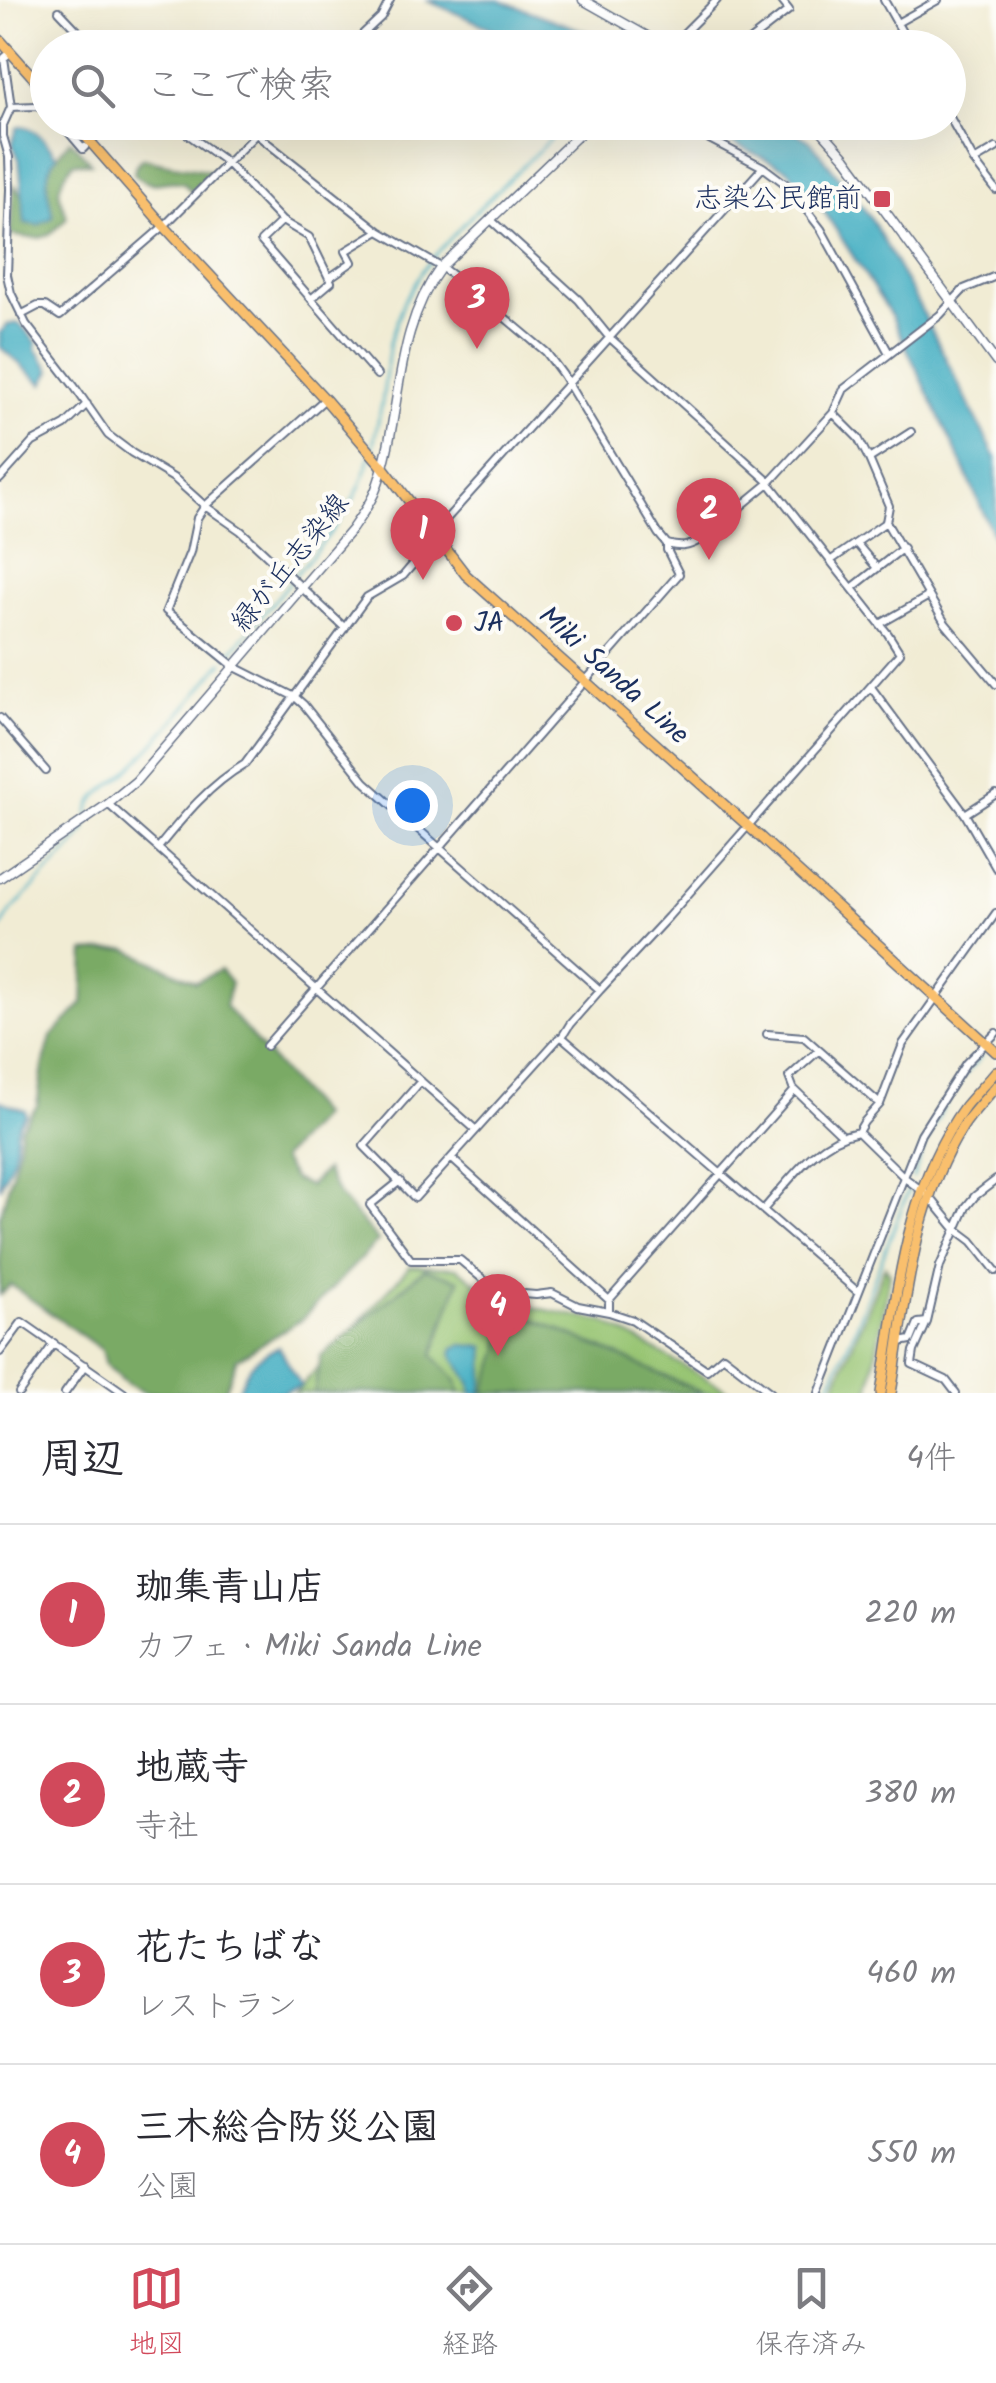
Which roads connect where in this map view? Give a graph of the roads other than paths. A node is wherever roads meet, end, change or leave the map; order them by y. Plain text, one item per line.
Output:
1 (390, 0) edge
2 (583, 0) edge
3 (717, 0) edge
4 (781, 0) edge
5 (884, 0) edge
6 (938, 0) edge
7 (59, 11) dead end
8 (897, 23) junction
9 (77, 30) edge
10 (367, 30) edge
11 (636, 30) edge
12 (686, 30) edge
13 (763, 30) edge
14 (901, 30) edge
15 (0, 40) edge
16 (11, 52) junction
17 (30, 74) edge
18 (30, 106) edge
19 (11, 107) junction
20 (75, 140) edge
21 (89, 140) edge
22 (196, 140) edge
23 (250, 140) edge
24 (264, 140) edge
25 (573, 140) edge
26 (711, 140) edge
27 (830, 140) edge
28 (963, 140) edge
29 (85, 147) dead end
30 (996, 148) edge
31 (974, 160) junction
32 (226, 162) junction
33 (763, 167) junction
34 (996, 190) edge
35 (490, 219) junction
36 (282, 221) junction
37 (164, 226) junction
38 (379, 231) junction
39 (3, 262) edge
40 (441, 268) junction
41 (996, 276) edge
42 (329, 278) junction
43 (311, 299) junction
44 (952, 302) junction
45 (20, 315) junction
46 (610, 338) junction
47 (889, 353) junction
48 (996, 362) edge
49 (377, 375) dead end
50 (568, 385) junction
51 (325, 399) junction
52 (87, 404) junction
53 (833, 412) junction
54 (912, 432) dead end
55 (869, 460) junction
56 (383, 467) junction
57 (0, 479) edge
58 (769, 483) junction
59 (205, 506) junction
60 (886, 522) junction
61 (434, 534) junction
62 (856, 543) junction
63 (667, 544) junction
64 (903, 548) junction
65 (830, 561) junction
66 (877, 568) junction
67 (303, 588) junction
68 (852, 588) junction
69 (929, 596) junction
70 (880, 624) junction
71 (345, 628) junction
72 (235, 667) junction
73 (586, 682) junction
74 (996, 684) edge
75 (871, 687) junction
76 (295, 696) junction
77 (0, 718) edge
78 (46, 771) dead end
79 (996, 794) edge
80 (108, 804) junction
81 (965, 814) junction
82 (747, 825) junction
83 (158, 848) junction
84 (440, 848) junction
85 (995, 863) edge
86 (0, 878) edge
87 (996, 913) edge
88 (316, 988) junction
89 (600, 990) junction
90 (936, 997) junction
91 (996, 1033) edge
92 (768, 1034) dead end
93 (562, 1037) junction
94 (986, 1042) junction
95 (266, 1046) dead end
96 (818, 1050) junction
97 (996, 1052) edge
98 (996, 1071) edge
99 (421, 1081) junction
100 (996, 1086) edge
101 (794, 1090) junction
102 (880, 1104) junction
103 (476, 1130) junction
104 (858, 1132) junction
105 (842, 1135) junction
106 (451, 1158) junction
107 (720, 1174) junction
108 (904, 1178) junction
109 (996, 1180) edge
110 (400, 1181) junction
111 (925, 1193) junction
112 (763, 1210) junction
113 (956, 1230) junction
114 (996, 1271) edge
115 (858, 1292) junction
116 (609, 1300) junction
117 (610, 1312) junction
118 (927, 1322) junction
119 (900, 1342) junction
120 (54, 1344) junction
121 (0, 1352) edge
122 (85, 1365) junction
123 (118, 1391) edge
124 (18, 1393) edge
125 (65, 1393) edge
126 (771, 1393) edge
127 (819, 1393) edge
128 (880, 1393) edge
129 (891, 1393) edge
130 (956, 1393) edge

1 - 10 street
2 - 11 street
3 - 12 street
4 - 13 street
5 - 8 street
6 - 8 street
7 - 9 street
8 - 14 street
15 - 16 main road
16 - 17 main road
16 - 19 street
18 - 19 street
19 - 39 street
20 - 29 street
21 - 37 main road, Miki Sanda Line
22 - 32 street
23 - 32 street
24 - 38 street
25 - 35 street, 緑が丘志染線
26 - 33 street
27 - 44 street
28 - 31 street
30 - 31 street
31 - 34 street
32 - 36 street
32 - 37 street
33 - 46 street
33 - 47 street
35 - 40 street, 緑が丘志染線
35 - 46 street
36 - 42 street
36 - 43 street
37 - 45 street
37 - 51 main road, Miki Sanda Line
38 - 40 street
38 - 42 street
39 - 45 street
40 - 50 street
40 - 56 street, 緑が丘志染線
41 - 44 street
42 - 43 street
43 - 49 street
44 - 47 street
44 - 48 street
45 - 52 street
46 - 50 street
46 - 58 street
47 - 53 street
50 - 61 street
50 - 63 street
51 - 56 main road, Miki Sanda Line
51 - 59 street
52 - 57 street
52 - 59 street
53 - 55 street
53 - 58 street
54 - 55 street
55 - 60 street
56 - 61 main road, Miki Sanda Line
56 - 67 street, 緑が丘志染線
58 - 63 street
58 - 65 street
59 - 67 street
59 - 72 street
60 - 62 street
60 - 64 street
61 - 71 street
61 - 73 main road, Miki Sanda Line
62 - 65 street
62 - 66 street
63 - 73 street
64 - 66 street
64 - 69 street
65 - 68 street
66 - 68 street
67 - 71 street
67 - 72 street, 緑が丘志染線
68 - 70 street
69 - 70 street
69 - 74 street
70 - 75 street
71 - 76 street
72 - 76 street
72 - 80 street, 緑が丘志染線
73 - 82 main road, Miki Sanda Line
73 - 84 street
75 - 81 street
75 - 82 street
76 - 83 street
76 - 84 street
77 - 78 street
79 - 81 street
80 - 83 street
80 - 86 street, 緑が丘志染線
81 - 85 street
82 - 89 street
82 - 90 main road, Miki Sanda Line
83 - 88 street
84 - 88 street
84 - 89 street
87 - 90 street
88 - 95 street
88 - 99 street
89 - 93 street
90 - 94 main road, Miki Sanda Line
90 - 102 street
91 - 94 street
92 - 96 street
93 - 103 street
93 - 107 street
94 - 97 main road, Miki Sanda Line
94 - 108 street
96 - 101 street
96 - 102 street
98 - 111 main road
99 - 103 street
99 - 110 street
100 - 111 main road
101 - 105 street
101 - 107 street
102 - 104 street
103 - 106 street
104 - 105 street
104 - 108 street
105 - 112 street
106 - 110 street
106 - 116 street
107 - 112 street
107 - 116 street
108 - 111 street
108 - 115 street
109 - 113 street
110 - 117 street
111 - 113 street
111 - 119 main road
111 - 128 main road
112 - 115 street
113 - 114 street
113 - 118 street
115 - 127 street
116 - 117 street
117 - 126 street
118 - 119 street
118 - 130 street
119 - 129 main road
120 - 121 street
120 - 122 street
120 - 124 street
122 - 123 street
122 - 125 street

